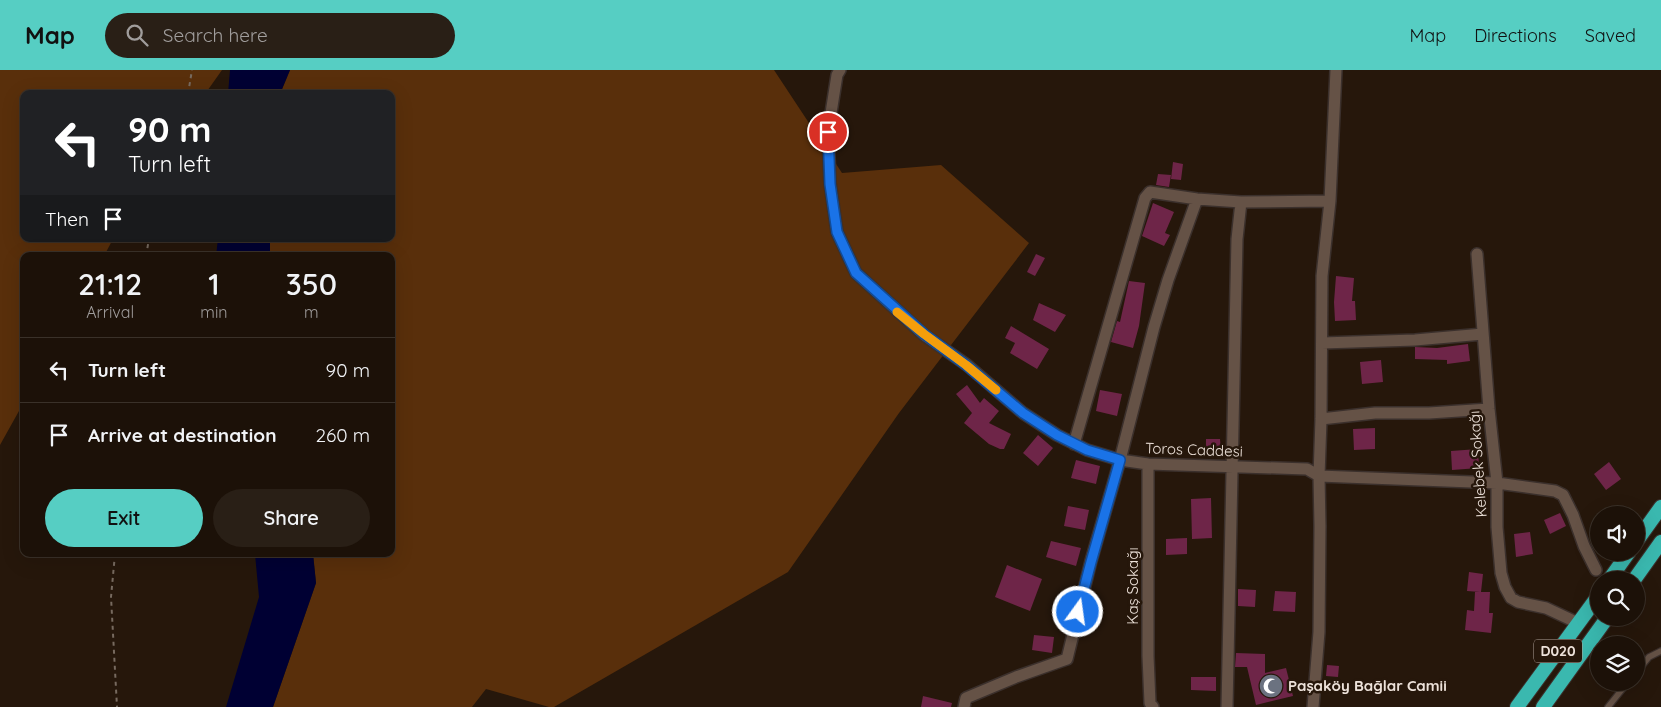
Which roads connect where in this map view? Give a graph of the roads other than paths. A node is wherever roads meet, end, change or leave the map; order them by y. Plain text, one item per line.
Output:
1 (840, 70) edge
2 (1336, 70) edge
3 (1197, 200) junction
4 (1330, 201) junction
5 (1241, 202) junction
6 (1477, 254) dead end
7 (1483, 334) junction
8 (1322, 343) junction
9 (1489, 409) junction
10 (1321, 419) junction
11 (1074, 444) junction
12 (1120, 460) junction
13 (1148, 464) junction
14 (1232, 466) junction
15 (1319, 476) junction
16 (1497, 483) junction
17 (1661, 507) edge
18 (1645, 529) edge
19 (1661, 542) edge
20 (1596, 570) dead end
21 (1640, 571) edge
22 (1590, 606) edge
23 (1578, 623) junction
24 (1601, 626) edge
25 (1661, 651) edge
26 (1645, 662) edge
27 (1621, 691) edge
28 (964, 707) edge
29 (1153, 707) edge
30 (1227, 707) edge
31 (1313, 707) edge
32 (1516, 707) edge
33 (1543, 707) edge
34 (1608, 707) edge

1 - 11 street, Toros Caddesi
2 - 4 street
3 - 5 street
3 - 11 street
3 - 12 street
4 - 5 street
4 - 8 street
5 - 14 street
6 - 7 street, Kelebek Sokağı
7 - 8 street
7 - 9 street, Kelebek Sokağı
8 - 10 street
9 - 10 street
9 - 16 street, Kelebek Sokağı
10 - 15 street
11 - 12 street, Toros Caddesi
12 - 13 street, Toros Caddesi
12 - 28 street
13 - 14 street, Toros Caddesi
13 - 29 street, Kaş Sokağı
14 - 15 street, Toros Caddesi
14 - 30 street
15 - 16 street, Toros Caddesi
15 - 31 street
16 - 20 street, Toros Caddesi
16 - 23 street, Kelebek Sokağı
17 - 18 highway
19 - 21 highway
22 - 23 highway, D020
23 - 32 highway, D020
24 - 33 highway, D020
25 - 26 lane
27 - 34 lane

